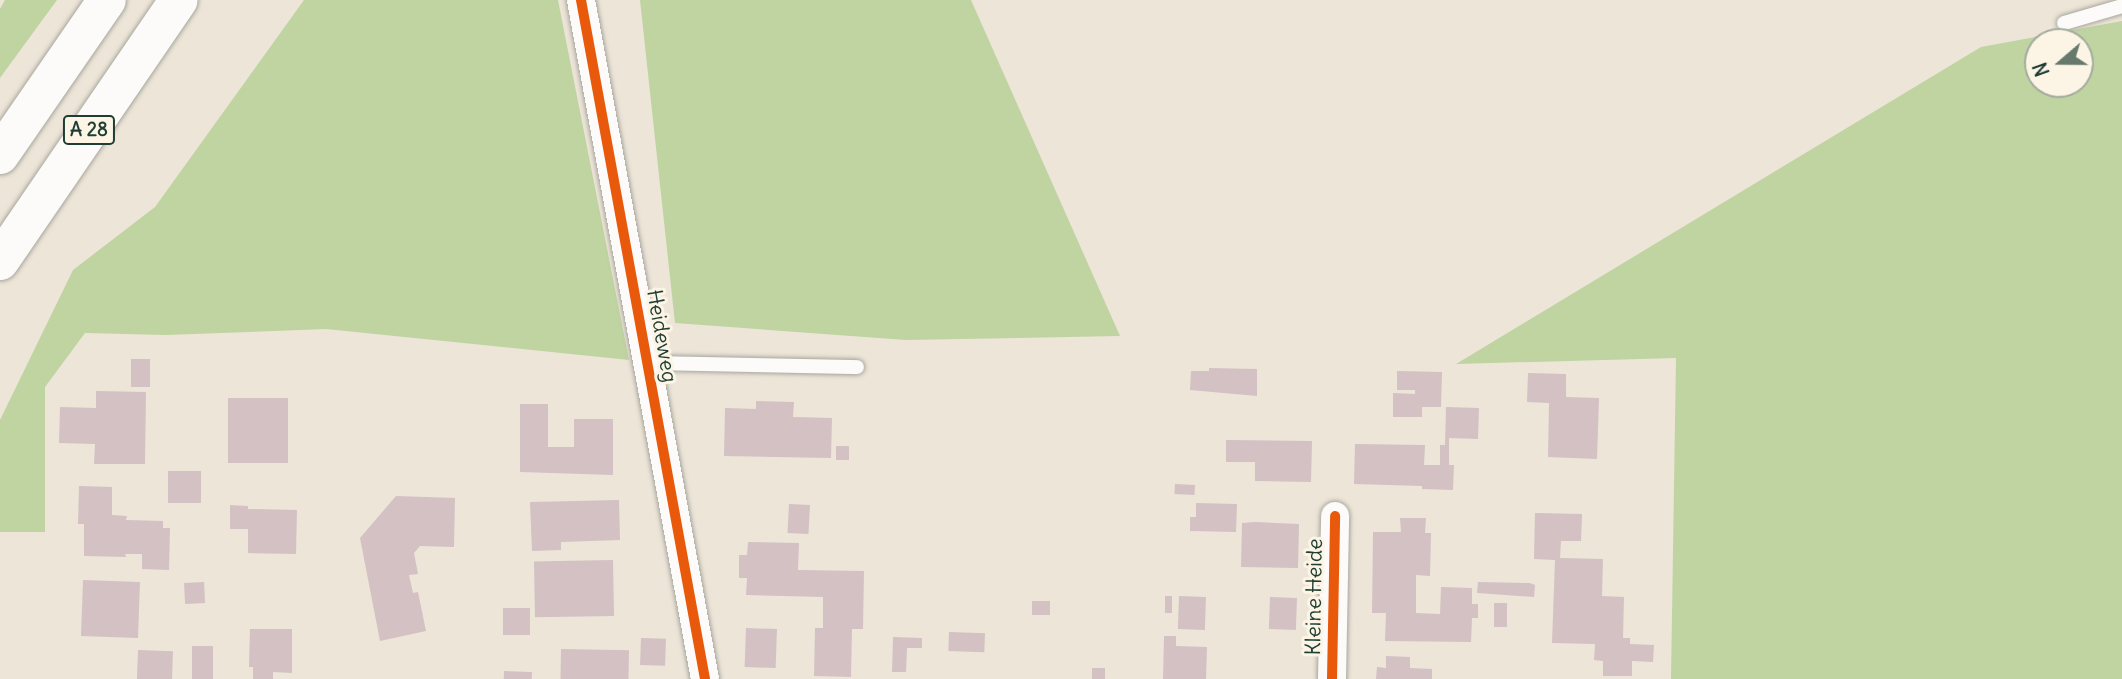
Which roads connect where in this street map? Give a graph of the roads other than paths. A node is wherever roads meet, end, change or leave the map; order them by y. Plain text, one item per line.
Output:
1 (107, 0) edge
2 (179, 0) edge
3 (581, 0) edge
4 (2122, 6) edge
5 (2064, 23) dead end
6 (0, 155) edge
7 (0, 261) edge
8 (647, 363) junction
9 (858, 367) dead end
10 (1335, 516) dead end
11 (705, 679) edge
12 (1332, 679) edge

1 - 6 highway, A 28
2 - 7 highway, A 28
3 - 8 street, Heideweg
4 - 5 lane
8 - 9 lane
8 - 11 street, Heideweg
10 - 12 street, Kleine Heide

